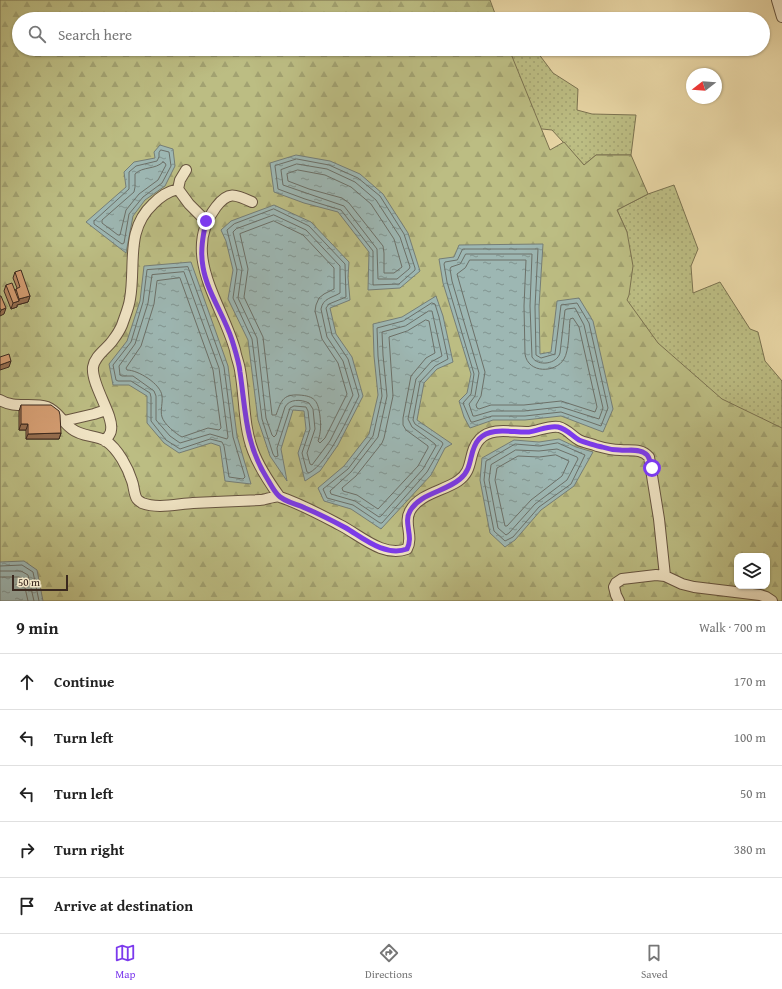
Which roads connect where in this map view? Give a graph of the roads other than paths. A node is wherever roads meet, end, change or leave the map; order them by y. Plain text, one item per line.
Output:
1 (776, 0) edge
2 (782, 17) edge
3 (186, 170) dead end
4 (178, 189) junction
5 (252, 202) dead end
6 (206, 221) junction
7 (0, 400) edge
8 (106, 410) junction
9 (64, 420) junction
10 (105, 441) junction
11 (278, 496) junction
12 (665, 576) junction
13 (619, 601) edge
14 (772, 601) edge

1 - 2 street
3 - 4 street
4 - 6 street
4 - 8 street
5 - 6 street
6 - 11 street
7 - 9 street
8 - 9 street
8 - 10 street
9 - 10 street
10 - 11 street
11 - 12 street
12 - 13 street
12 - 14 street

